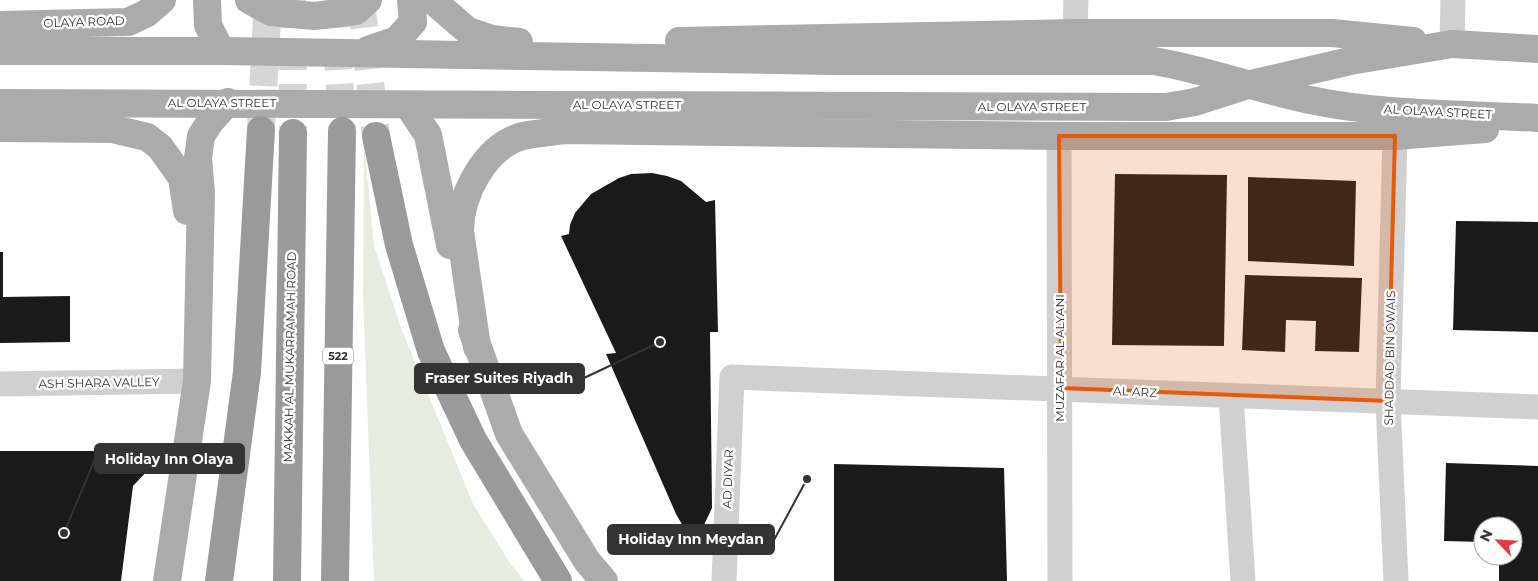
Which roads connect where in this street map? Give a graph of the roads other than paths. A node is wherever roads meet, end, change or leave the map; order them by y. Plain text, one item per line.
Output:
1 (162, 0) edge
2 (207, 0) edge
3 (250, 0) edge
4 (368, 0) edge
5 (411, 0) edge
6 (432, 0) edge
7 (1076, 0) edge
8 (1453, 0) edge
9 (0, 25) edge
10 (1075, 33) junction
11 (1452, 44) junction
12 (221, 50) junction
13 (1538, 50) edge
14 (0, 51) edge
15 (357, 54) junction
16 (1251, 84) junction
17 (228, 102) junction
18 (0, 103) edge
19 (408, 105) junction
20 (1538, 118) edge
21 (1538, 126) edge
22 (0, 128) edge
23 (261, 130) tunnel mouth
24 (342, 132) tunnel mouth
25 (293, 133) tunnel mouth
26 (376, 136) tunnel mouth
27 (1059, 136) junction
28 (1395, 136) junction
29 (199, 301) junction
30 (477, 347) junction
31 (247, 372) junction
32 (732, 377) joint
33 (198, 381) junction
34 (0, 384) edge
35 (1061, 388) junction
36 (1231, 397) junction
37 (1388, 400) junction
38 (1538, 407) edge
39 (336, 457) junction
40 (167, 581) edge
41 (219, 581) edge
42 (234, 581) edge
43 (287, 581) edge
44 (335, 581) edge
45 (346, 581) edge
46 (558, 581) edge
47 (604, 581) edge
48 (724, 581) edge
49 (1060, 581) edge
50 (1243, 581) edge
51 (1396, 581) edge

1 - 9 main road, OLAYA ROAD
2 - 12 main road
3 - 4 main road
5 - 15 main road
6 - 10 main road
7 - 10 street
8 - 11 street
10 - 11 main road
11 - 13 main road, AL OLAYA STREET
11 - 16 main road, AL OLAYA STREET
12 - 14 main road, AL OLAYA STREET
12 - 15 main road, AL OLAYA STREET
15 - 16 main road, AL OLAYA STREET
16 - 19 main road, AL OLAYA STREET
16 - 20 main road, AL OLAYA STREET
17 - 18 main road, AL OLAYA STREET
17 - 19 main road, AL OLAYA STREET
17 - 29 main road
19 - 30 main road
21 - 28 main road
22 - 29 main road
23 - 31 highway
24 - 39 highway, 522
25 - 43 highway, MAKKAH AL MUKARRAMAH ROAD
26 - 46 highway
27 - 28 main road
27 - 30 main road
27 - 35 street, MUZAFAR AL ALYANI
28 - 37 street, SHADDAD BIN OWAIS
29 - 33 main road
30 - 47 main road
31 - 41 highway
31 - 42 highway
32 - 35 street, AL ARZ
32 - 48 street, AD DIYAR
33 - 34 street, ASH SHARA VALLEY
33 - 40 main road
35 - 36 street, AL ARZ
35 - 49 street, MUZAFAR AL ALYANI
36 - 37 street, AL ARZ
36 - 50 street
37 - 38 street, AL ARZ
37 - 51 street, SHADDAD BIN OWAIS
39 - 44 highway, 522
39 - 45 highway

